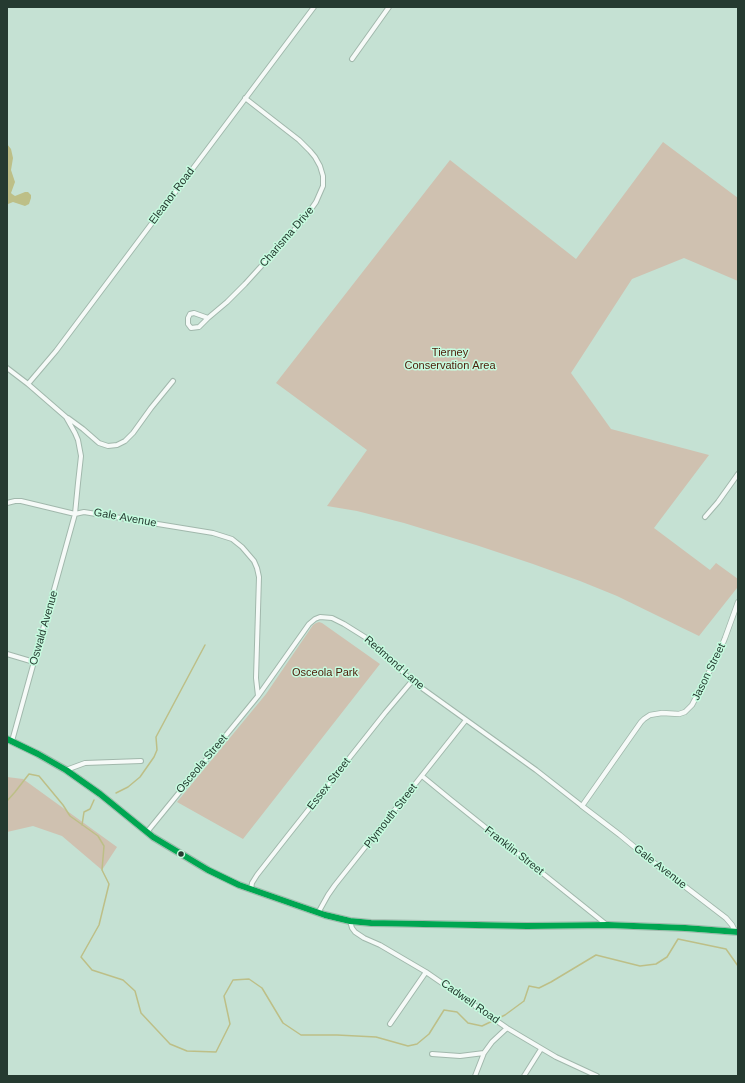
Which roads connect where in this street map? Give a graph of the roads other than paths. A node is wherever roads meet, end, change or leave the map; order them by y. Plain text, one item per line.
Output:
1 (314, 7) edge
2 (389, 7) edge
3 (352, 58) dead end
4 (245, 98) junction
5 (208, 318) junction
6 (7, 368) edge
7 (173, 382) dead end
8 (28, 384) junction
9 (66, 417) junction
10 (738, 474) edge
11 (7, 503) edge
12 (75, 514) junction
13 (705, 517) dead end
14 (738, 602) edge
15 (7, 654) edge
16 (34, 662) junction
17 (412, 681) junction
18 (258, 696) junction
19 (466, 720) junction
20 (9, 740) edge
21 (141, 762) dead end
22 (66, 770) junction
23 (422, 776) junction
24 (582, 806) junction
25 (147, 832) junction
26 (251, 889) junction
27 (318, 913) junction
28 (350, 921) junction
29 (608, 926) junction
30 (737, 932) edge
31 (426, 972) junction
32 (390, 1024) dead end
33 (507, 1028) junction
34 (541, 1048) junction
35 (432, 1054) dead end
36 (484, 1054) junction
37 (475, 1076) edge
38 (524, 1076) edge
39 (597, 1076) edge

1 - 4 street, Eleanor Road
2 - 3 street
4 - 5 street, Charisma Drive
4 - 8 street, Eleanor Road
5 - 5 street, Charisma Drive
6 - 8 street
7 - 9 street
8 - 9 street
9 - 12 street
10 - 13 street
11 - 12 street, Gale Avenue
12 - 16 street, Oswald Avenue
12 - 18 street, Gale Avenue
14 - 24 street, Jason Street
15 - 16 street
16 - 20 street, Oswald Avenue
17 - 18 street, Redmond Lane
17 - 19 street, Redmond Lane
17 - 26 street, Essex Street
18 - 25 street, Osceola Street
19 - 23 street, Plymouth Street
19 - 24 street, Redmond Lane
20 - 22 highway
21 - 22 street
22 - 25 highway
23 - 27 street, Plymouth Street
23 - 29 street, Franklin Street
24 - 30 street, Gale Avenue
25 - 26 highway
26 - 27 highway
27 - 28 highway
28 - 29 highway
28 - 31 street, Cadwell Road
29 - 30 highway
31 - 32 street
31 - 33 street, Cadwell Road
33 - 34 street, Cadwell Road
33 - 36 street
34 - 38 street
34 - 39 street, Cadwell Road
35 - 36 street
36 - 37 street

